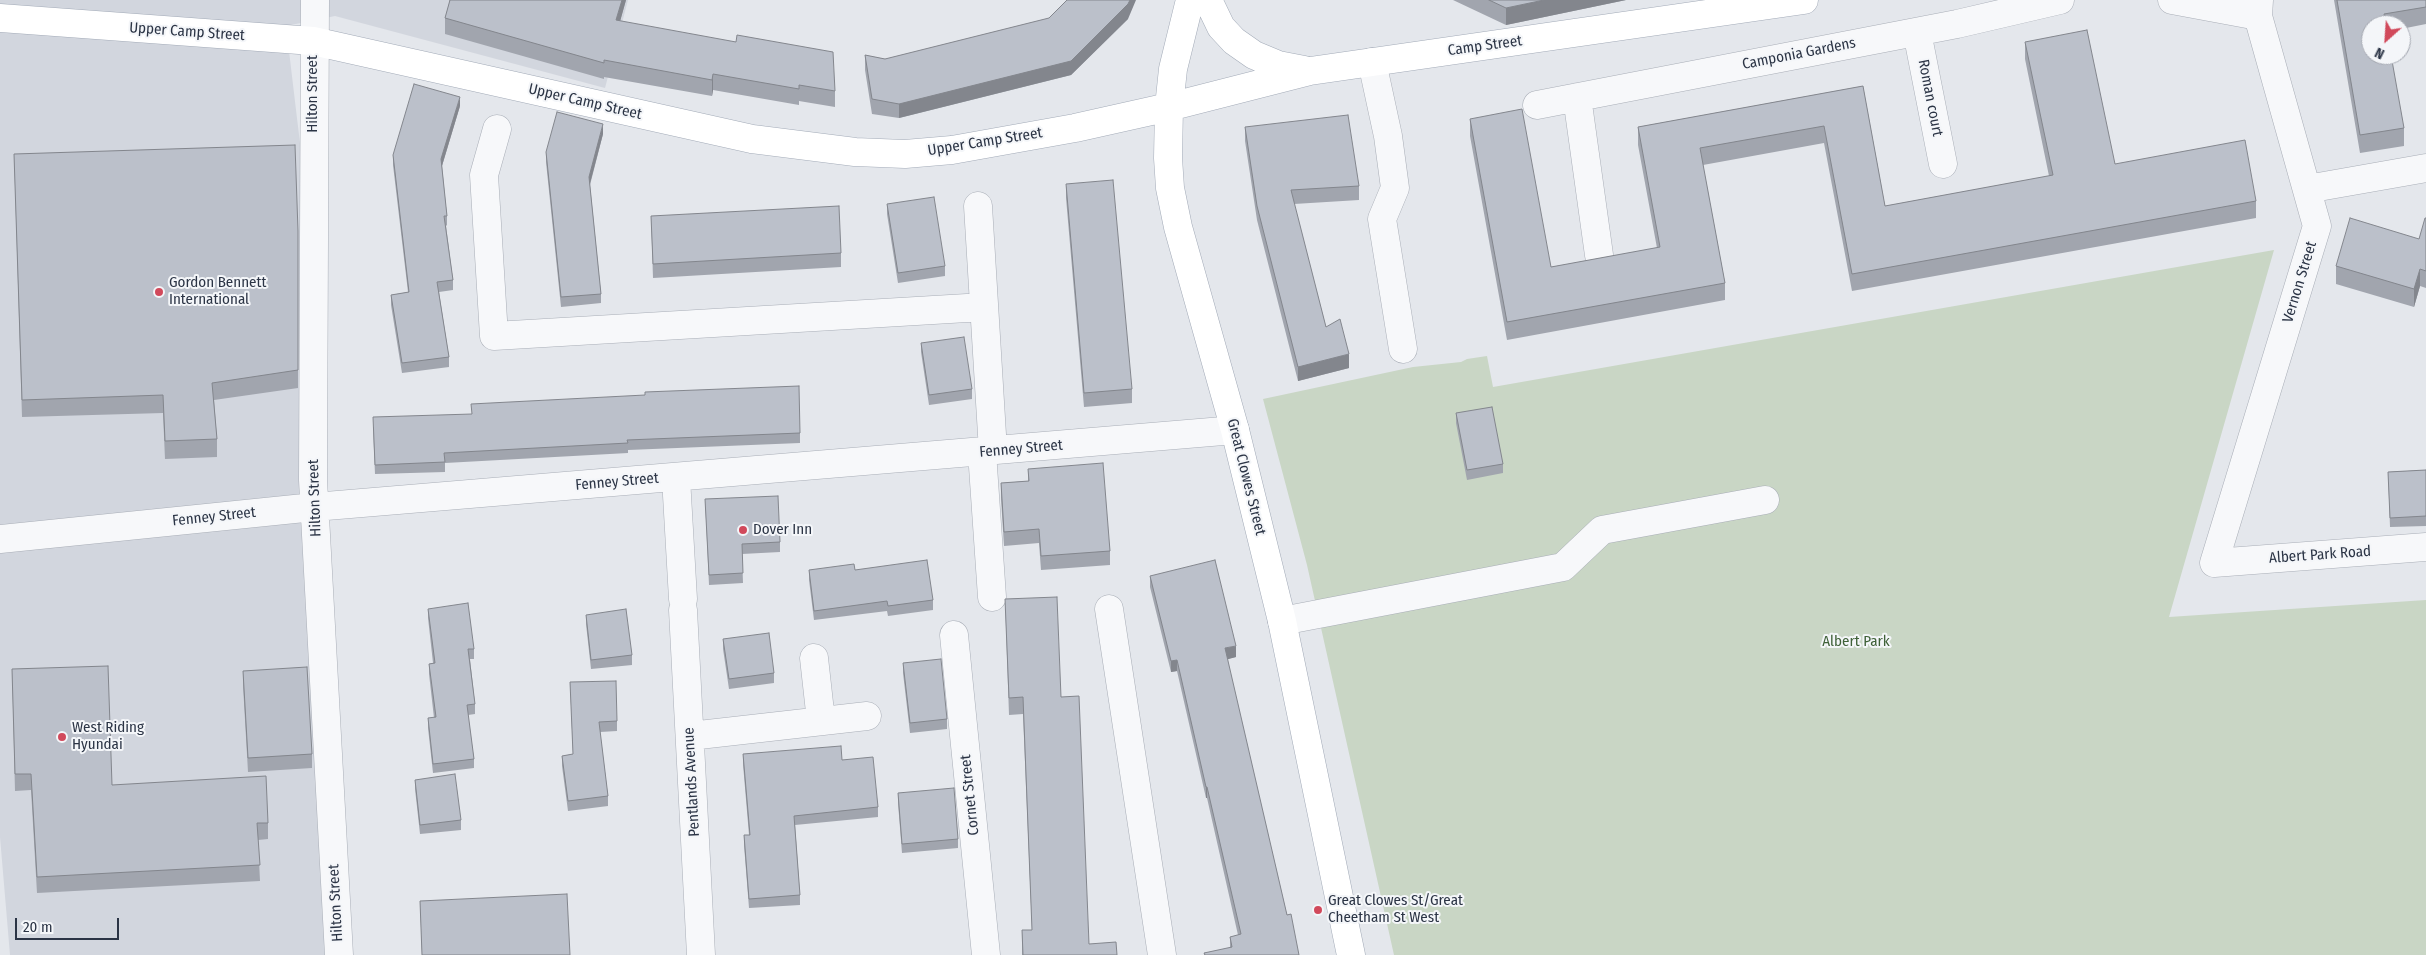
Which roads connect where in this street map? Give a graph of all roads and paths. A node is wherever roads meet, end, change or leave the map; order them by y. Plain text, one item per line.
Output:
1 (315, 0) edge
2 (1190, 0) edge
3 (1208, 0) edge
4 (1804, 0) edge
5 (2060, 0) edge
6 (2172, 0) edge
7 (2258, 8) edge
8 (0, 18) edge
9 (1917, 32) junction
10 (313, 41) junction
11 (1372, 62) junction
12 (1310, 71) junction
13 (1577, 97) junction
14 (1537, 105) dead end
15 (1169, 107) junction
16 (496, 129) dead end
17 (1943, 164) dead end
18 (2426, 168) edge
19 (2307, 189) junction
20 (978, 206) dead end
21 (1600, 256) edge
22 (984, 307) junction
23 (1403, 349) dead end
24 (1235, 430) junction
25 (987, 452) junction
26 (676, 478) junction
27 (1765, 500) dead end
28 (314, 508) junction
29 (0, 539) edge
30 (2426, 546) edge
31 (2214, 563) joint
32 (992, 597) dead end
33 (1109, 609) dead end
34 (1282, 621) junction
35 (954, 635) dead end
36 (814, 658) dead end
37 (867, 716) dead end
38 (821, 721) junction
39 (690, 736) junction
40 (339, 955) edge
41 (701, 955) edge
42 (986, 955) edge
43 (1162, 955) edge
44 (1351, 955) edge

1 - 10 street, Hilton Street
2 - 15 main road, Great Clowes Street
3 - 12 main road
4 - 11 main road, Camp Street
5 - 9 street, Camponia Gardens
6 - 7 street
7 - 19 street, Vernon Street
8 - 10 main road, Upper Camp Street
9 - 13 street, Camponia Gardens
9 - 17 street, Roman court
10 - 15 main road, Upper Camp Street
10 - 28 street, Hilton Street
11 - 12 main road, Camp Street
11 - 23 street
12 - 15 main road, Camp Street
13 - 14 street, Camponia Gardens
13 - 21 street
15 - 24 main road, Great Clowes Street
16 - 22 street
18 - 19 street
19 - 31 street, Vernon Street
20 - 22 street
22 - 25 street
24 - 25 street, Fenney Street
24 - 34 main road, Great Clowes Street
25 - 26 street, Fenney Street
25 - 32 street
26 - 28 street, Fenney Street
26 - 39 street, Pentlands Avenue
27 - 34 street
28 - 29 street, Fenney Street
28 - 40 street, Hilton Street
30 - 31 street, Albert Park Road
33 - 43 street
34 - 44 main road, Great Clowes Street
35 - 42 street, Cornet Street
36 - 38 street
37 - 38 street
38 - 39 street
39 - 41 street, Pentlands Avenue

